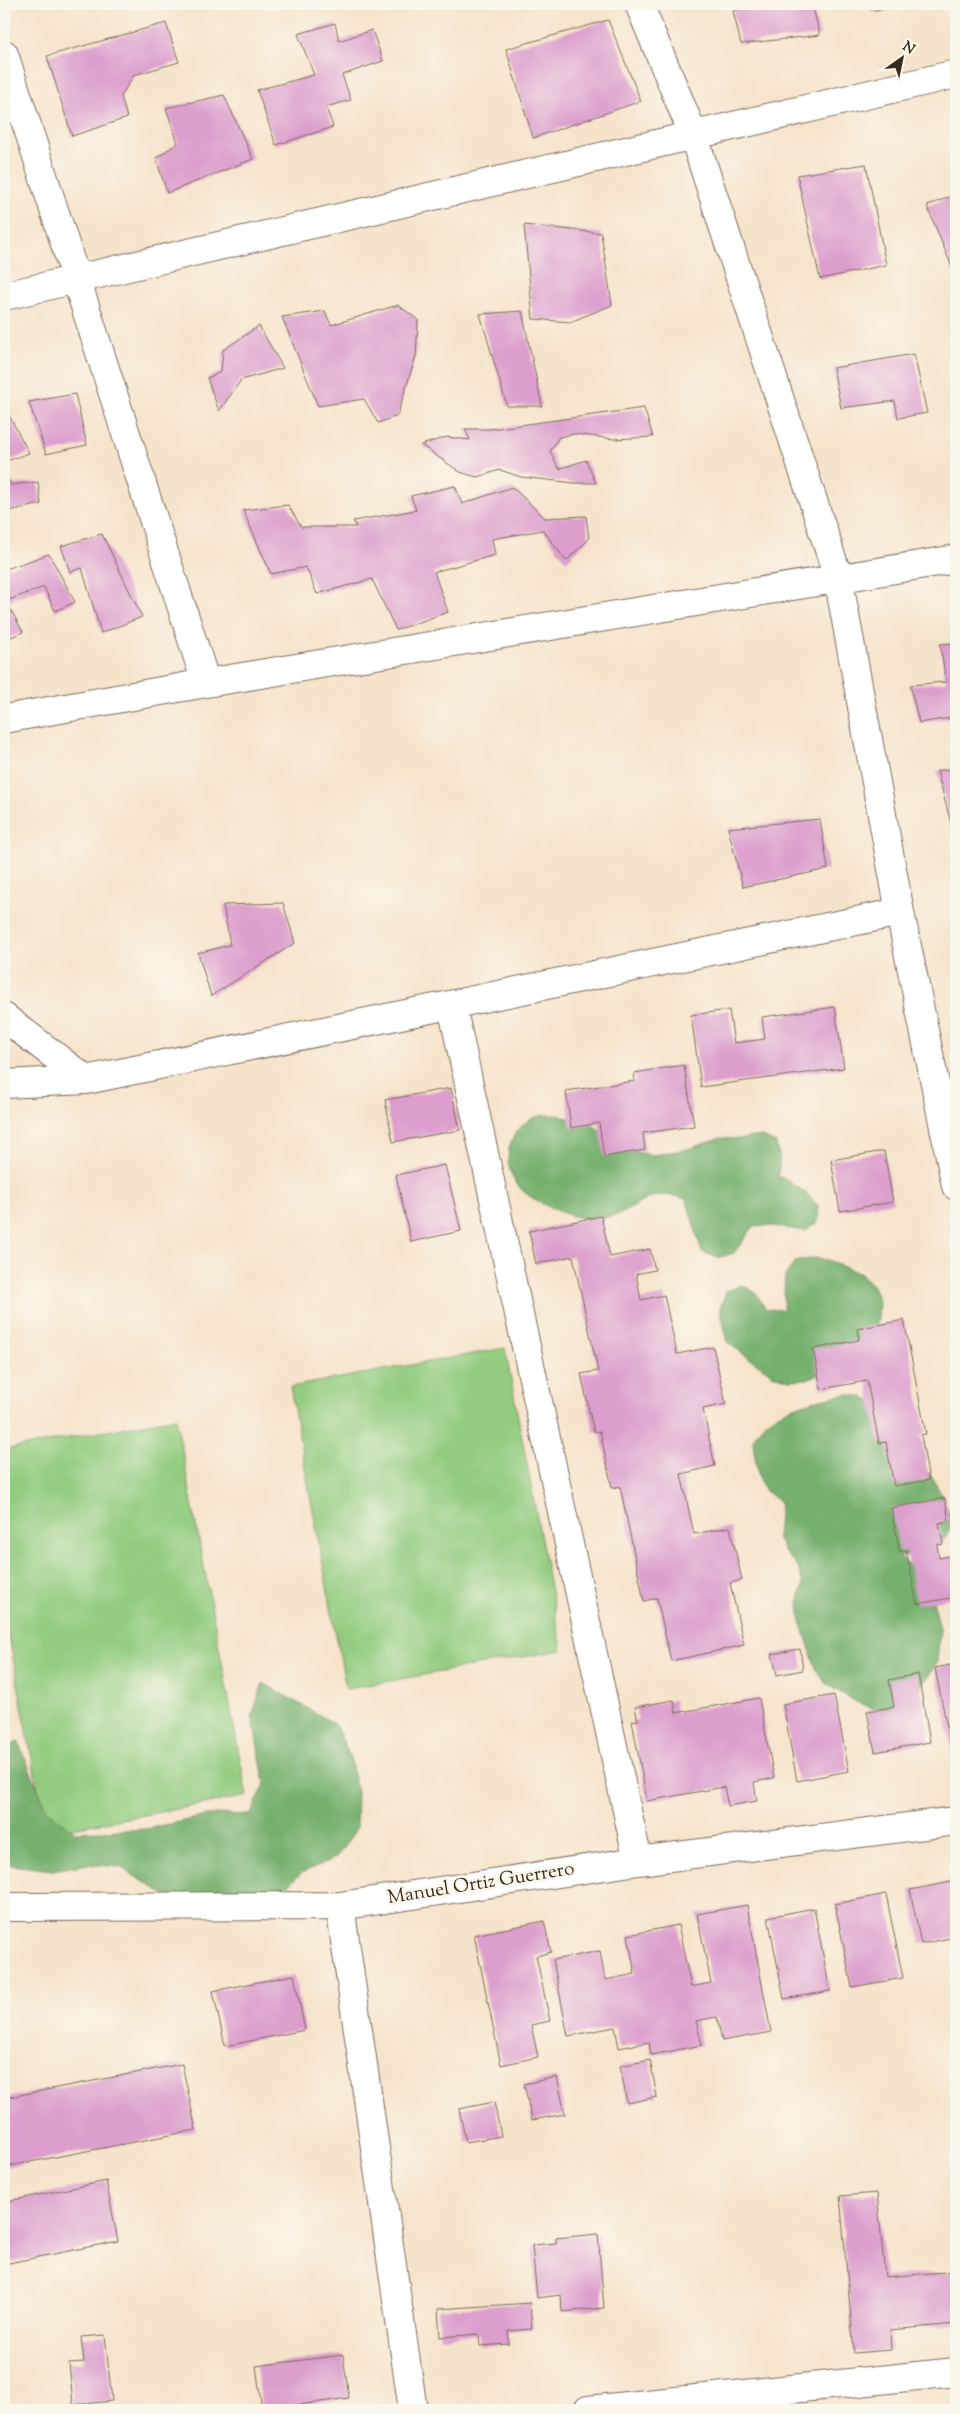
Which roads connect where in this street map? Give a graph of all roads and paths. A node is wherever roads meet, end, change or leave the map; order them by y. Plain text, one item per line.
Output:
1 (639, 4) edge
2 (4, 54) edge
3 (956, 74) edge
4 (693, 134) junction
5 (76, 277) junction
6 (4, 296) edge
7 (956, 559) edge
8 (838, 577) junction
9 (206, 683) junction
10 (4, 719) edge
11 (900, 912) junction
12 (452, 1006) junction
13 (4, 1018) edge
14 (86, 1080) junction
15 (4, 1084) edge
16 (956, 1186) edge
17 (956, 1821) edge
18 (638, 1861) junction
19 (340, 1906) junction
20 (4, 1907) edge
21 (956, 2372) edge
22 (413, 2410) edge
23 (588, 2410) edge

1 - 4 street
2 - 5 street
3 - 4 street
4 - 5 street
4 - 8 street
5 - 6 street
5 - 9 street
7 - 8 street
8 - 9 street
8 - 11 street
9 - 10 street
11 - 12 street
11 - 16 street
12 - 14 street
12 - 18 street
13 - 14 street
14 - 15 street
17 - 18 street, Manuel Ortiz Guerrero
18 - 19 street, Manuel Ortiz Guerrero
19 - 20 street, Manuel Ortiz Guerrero
19 - 22 street
21 - 23 street

